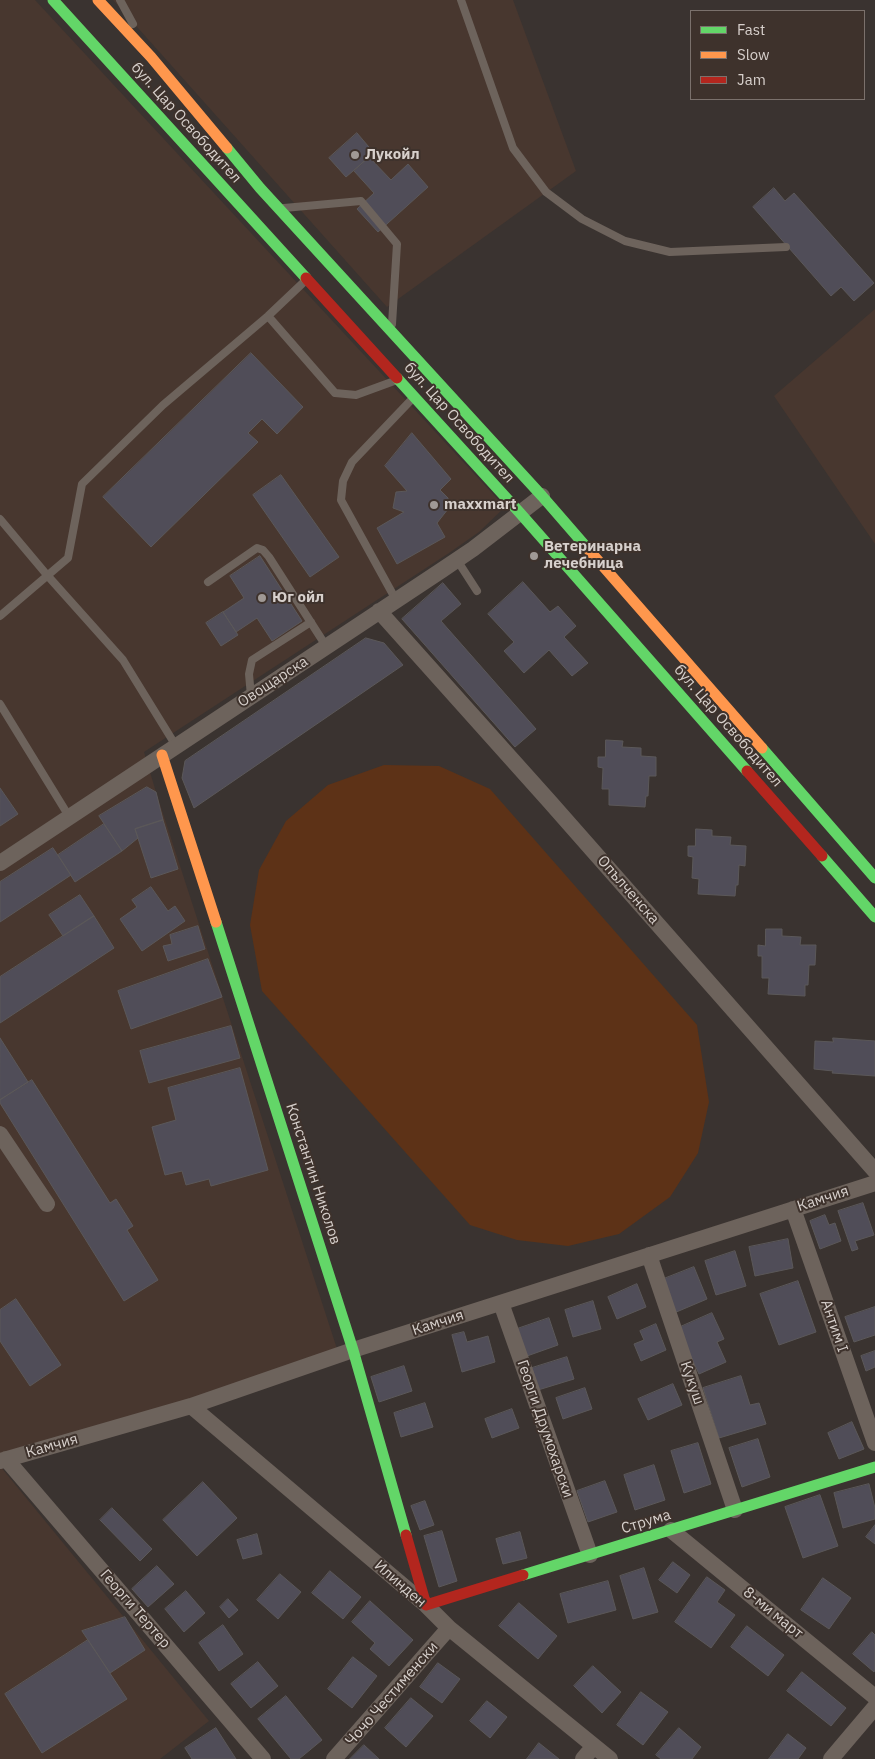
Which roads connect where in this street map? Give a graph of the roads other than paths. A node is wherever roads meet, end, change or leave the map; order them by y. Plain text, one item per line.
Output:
1 (53, 0) edge
2 (98, 0) edge
3 (120, 0) edge
4 (461, 0) edge
5 (151, 57) junction
6 (279, 209) junction
7 (786, 247) dead end
8 (307, 279) junction
9 (268, 316) junction
10 (391, 331) junction
11 (399, 380) junction
12 (415, 397) junction
13 (542, 496) junction
14 (520, 513) junction
15 (0, 519) edge
16 (457, 560) junction
17 (48, 575) junction
18 (208, 582) dead end
19 (477, 591) dead end
20 (396, 600) junction
21 (379, 611) junction
22 (0, 616) edge
23 (311, 622) junction
24 (326, 646) junction
25 (251, 696) junction
26 (0, 704) edge
27 (169, 751) junction
28 (70, 818) junction
29 (0, 863) edge
30 (875, 878) edge
31 (875, 917) edge
32 (0, 1134) edge
33 (875, 1171) edge
34 (875, 1183) edge
35 (47, 1204) dead end
36 (794, 1209) junction
37 (650, 1255) junction
38 (501, 1303) junction
39 (353, 1350) junction
40 (191, 1406) junction
41 (875, 1443) edge
42 (3, 1460) edge
43 (875, 1467) edge
44 (735, 1510) junction
45 (671, 1530) junction
46 (590, 1554) junction
47 (426, 1605) junction
48 (449, 1628) junction
49 (875, 1698) edge
50 (875, 1707) edge
51 (594, 1746) junction
52 (263, 1759) edge
53 (334, 1759) edge
54 (583, 1759) edge
55 (610, 1759) edge
56 (831, 1759) edge

1 - 8 main road, бул. Цар Освободител
2 - 5 main road, бул. Цар Освободител
3 - 5 lane
4 - 7 lane
5 - 6 main road, бул. Цар Освободител
6 - 10 main road, бул. Цар Освободител
6 - 10 lane
8 - 9 lane
8 - 11 main road, бул. Цар Освободител
9 - 11 lane
9 - 17 lane
10 - 13 main road, бул. Цар Освободител
11 - 12 main road, бул. Цар Освободител
12 - 14 main road, бул. Цар Освободител
12 - 20 lane
13 - 14 street, Овощарска
13 - 30 main road, бул. Цар Освободител
14 - 16 street, Овощарска
14 - 31 main road, бул. Цар Освободител
15 - 17 lane
16 - 19 lane
16 - 20 street, Овощарска
17 - 22 lane
17 - 27 lane
18 - 23 lane
20 - 21 street, Овощарска
21 - 24 street, Овощарска
21 - 33 street, Опълченска
23 - 24 lane
23 - 25 lane
24 - 25 street, Овощарска
25 - 27 street, Овощарска
26 - 28 lane
27 - 28 street, Овощарска
27 - 39 main road, Константин Николов
28 - 29 street, Овощарска
32 - 35 street
34 - 36 street, Камчия
36 - 37 street, Камчия
36 - 41 street, Антим I
37 - 38 street, Камчия
37 - 44 street, Кукуш
38 - 39 street, Камчия
38 - 46 street, Георги Друмохарски
39 - 40 street, Камчия
39 - 47 main road, Константин Николов
40 - 42 street, Камчия
40 - 47 street, Илинден
42 - 52 street, Георги Тертер
43 - 44 main road, Струма
44 - 45 main road, Струма
45 - 46 main road, Струма
45 - 49 street, 8-ми март
46 - 47 main road, Струма
47 - 48 street, Илинден
48 - 51 street, Илинден
48 - 53 street, Чочо Честименски
50 - 56 street
51 - 54 street
51 - 55 street, Илинден

